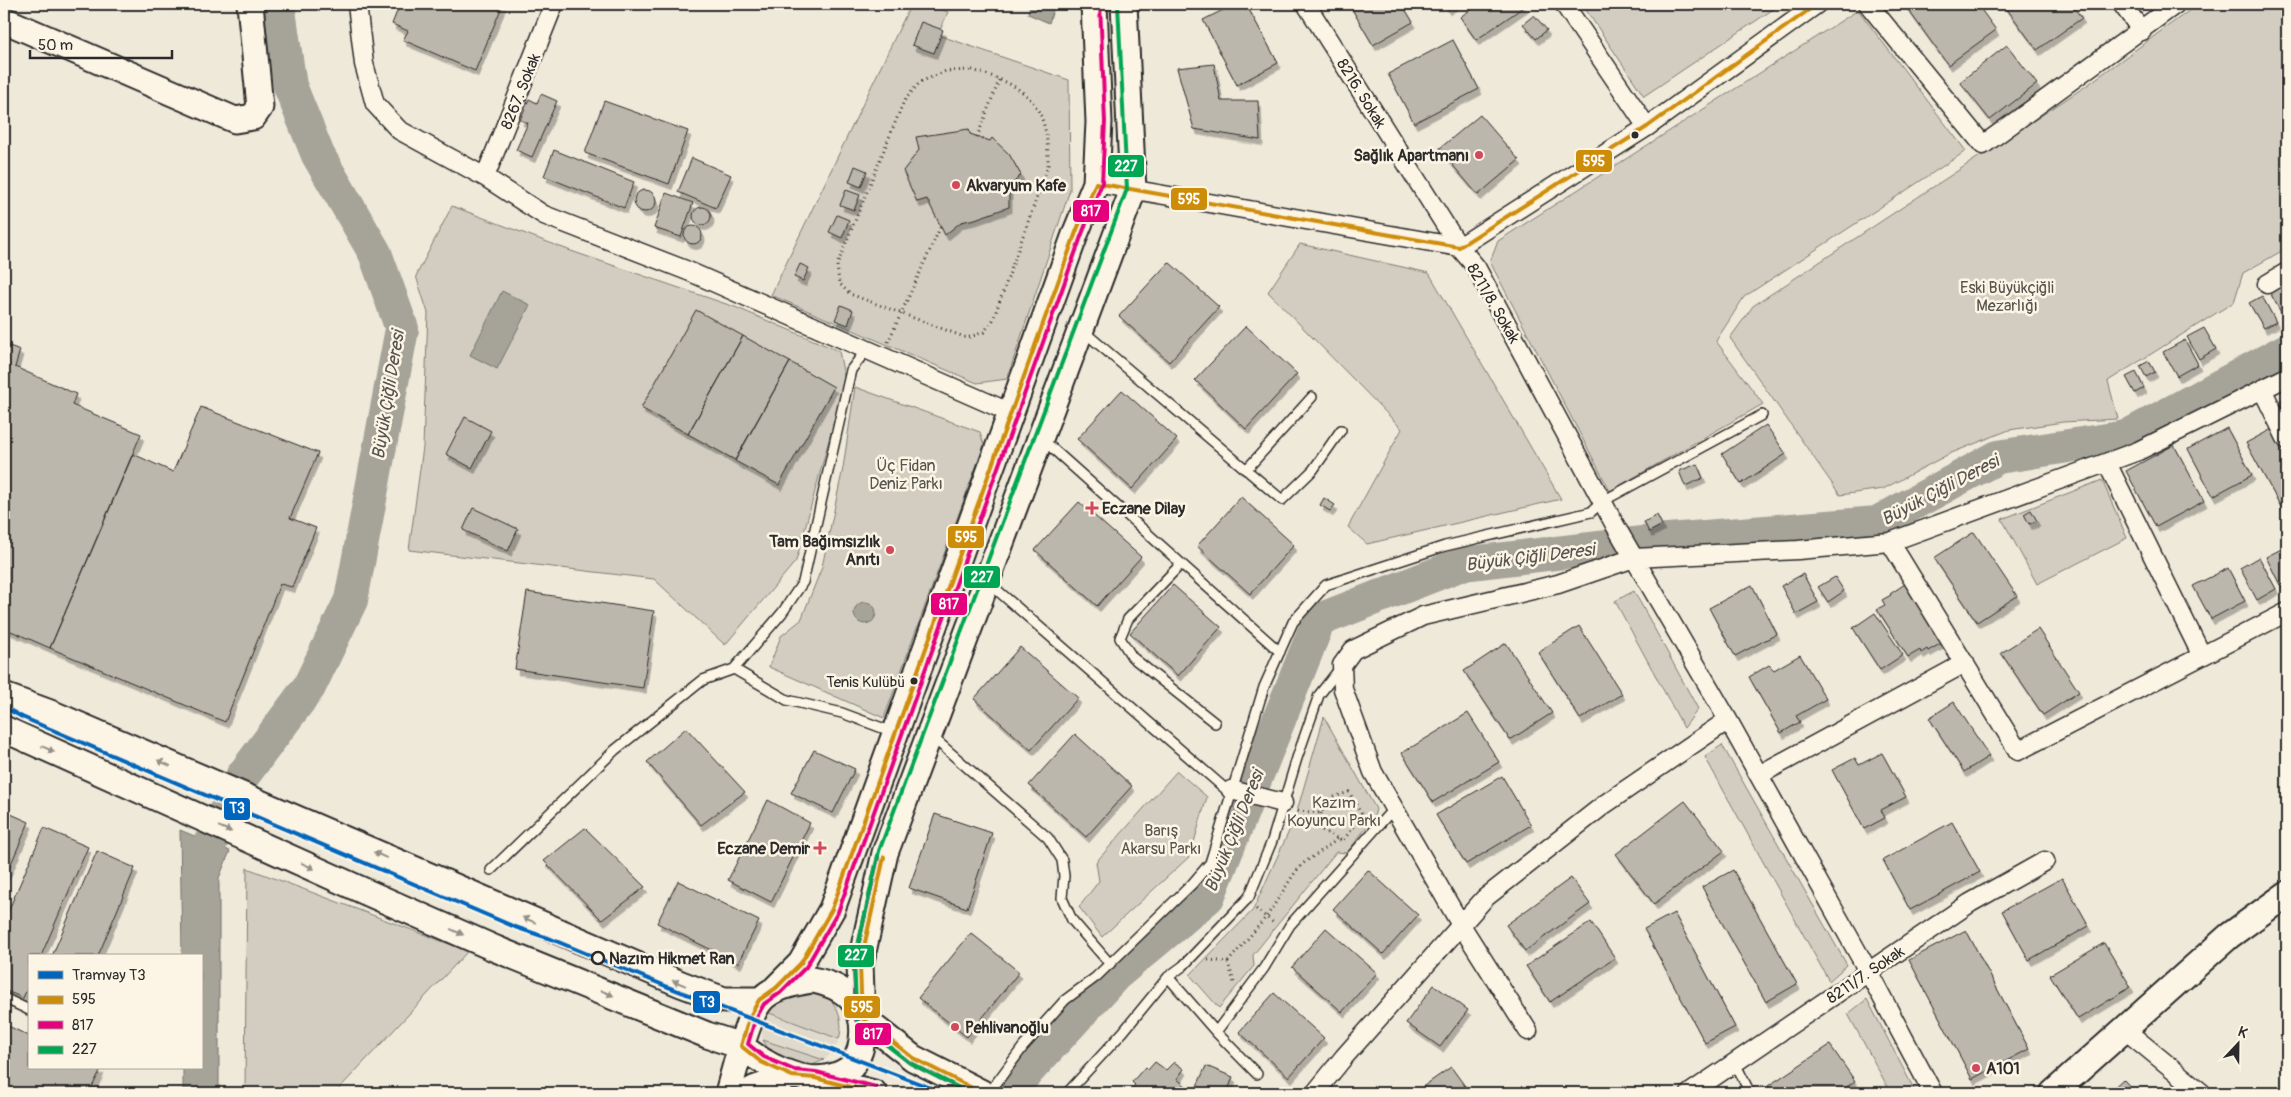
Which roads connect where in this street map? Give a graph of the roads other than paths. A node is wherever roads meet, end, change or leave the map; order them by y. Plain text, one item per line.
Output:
1 (250, 4) edge
2 (357, 4) edge
3 (554, 4) edge
4 (1094, 4) edge
5 (1124, 4) edge
6 (1306, 4) edge
7 (1564, 4) edge
8 (1817, 4) edge
9 (1868, 4) edge
10 (2122, 4) edge
11 (2176, 4) edge
12 (4, 20) edge
13 (2142, 31) junction
14 (1647, 127) junction
15 (485, 177) junction
16 (1096, 183) junction
17 (1133, 190) junction
18 (1459, 247) junction
19 (2287, 272) edge
20 (2267, 284) dead end
21 (1080, 328) junction
22 (874, 352) junction
23 (2287, 377) edge
24 (2262, 389) junction
25 (1312, 397) dead end
26 (1011, 413) junction
27 (1762, 415) dead end
28 (1341, 430) dead end
29 (1040, 437) junction
30 (2287, 440) edge
31 (2107, 463) junction
32 (1246, 470) junction
33 (1603, 500) junction
34 (1890, 542) junction
35 (1634, 558) junction
36 (1180, 565) junction
37 (997, 590) dead end
38 (2287, 612) edge
39 (1280, 652) junction
40 (2202, 656) junction
41 (1965, 663) junction
42 (1342, 665) junction
43 (734, 669) junction
44 (4, 696) edge
45 (1728, 720) junction
46 (1215, 723) dead end
47 (4, 729) edge
48 (895, 733) junction
49 (929, 734) junction
50 (1759, 776) junction
51 (1230, 792) junction
52 (1283, 806) junction
53 (1394, 808) junction
54 (2045, 861) dead end
55 (491, 870) dead end
56 (2287, 894) edge
57 (1461, 925) junction
58 (1110, 964) junction
59 (1868, 971) junction
60 (1168, 977) junction
61 (768, 994) junction
62 (4, 998) edge
63 (28, 1010) edge
64 (862, 1018) junction
65 (2124, 1029) junction
66 (1528, 1031) dead end
67 (1216, 1032) junction
68 (741, 1046) junction
69 (1735, 1063) junction
70 (1257, 1074) dead end
71 (804, 1077) junction
72 (728, 1093) edge
73 (746, 1093) edge
74 (874, 1093) edge
75 (982, 1093) edge
76 (989, 1093) edge
77 (1067, 1093) edge
78 (1316, 1093) edge
79 (1690, 1093) edge
80 (1750, 1093) edge
81 (1933, 1093) edge
82 (2053, 1093) edge
83 (2202, 1093) edge

1 - 12 street
2 - 15 street
3 - 15 street, 8267. Sokak
4 - 16 street
5 - 17 street
6 - 18 street, 8216. Sokak
7 - 14 street
8 - 14 street
9 - 13 street
10 - 13 street
11 - 13 street
14 - 18 street
15 - 22 street
16 - 17 street, 8211/8. Sokak
16 - 26 street
17 - 18 street, 8211/8. Sokak
17 - 21 street
18 - 33 street, 8211/8. Sokak
19 - 20 street
21 - 29 street
21 - 32 lane
22 - 26 street
22 - 43 lane
23 - 24 street
24 - 30 street
24 - 31 street
25 - 32 lane
26 - 48 street
27 - 33 lane
28 - 32 lane
29 - 36 lane
29 - 49 street
31 - 34 street
31 - 40 street
33 - 35 street, 8211/8. Sokak
33 - 39 lane
34 - 35 street
34 - 41 street
35 - 42 street
35 - 45 street, 8211/8. Sokak
36 - 39 lane
36 - 46 lane
37 - 51 lane
38 - 40 street
39 - 51 lane
40 - 41 street
41 - 50 street
42 - 52 lane
42 - 53 street
43 - 48 lane
43 - 55 lane
61 -> 44 street
45 - 50 street, 8211/8. Sokak
45 - 57 street
47 -> 68 street
48 - 61 street
49 - 58 lane
49 - 64 street
50 - 59 street, 8211/8. Sokak
51 - 52 street
51 - 58 lane
52 - 60 lane
53 - 57 street
53 - 67 lane
54 - 59 street, 8211/7. Sokak
56 - 65 street
57 - 66 street
57 - 78 street
58 - 76 lane
59 - 69 street, 8211/7. Sokak
59 - 81 street, 8211/8. Sokak
60 - 67 lane
60 - 77 lane
61 - 64 street
61 - 68 street
62 - 63 lane
64 - 71 street
64 - 75 street
65 - 82 street
65 - 83 street
67 - 70 lane
68 - 71 street
68 - 72 street
69 - 79 street, 8211/7. Sokak
69 - 80 lane
71 - 73 street
71 - 74 street

